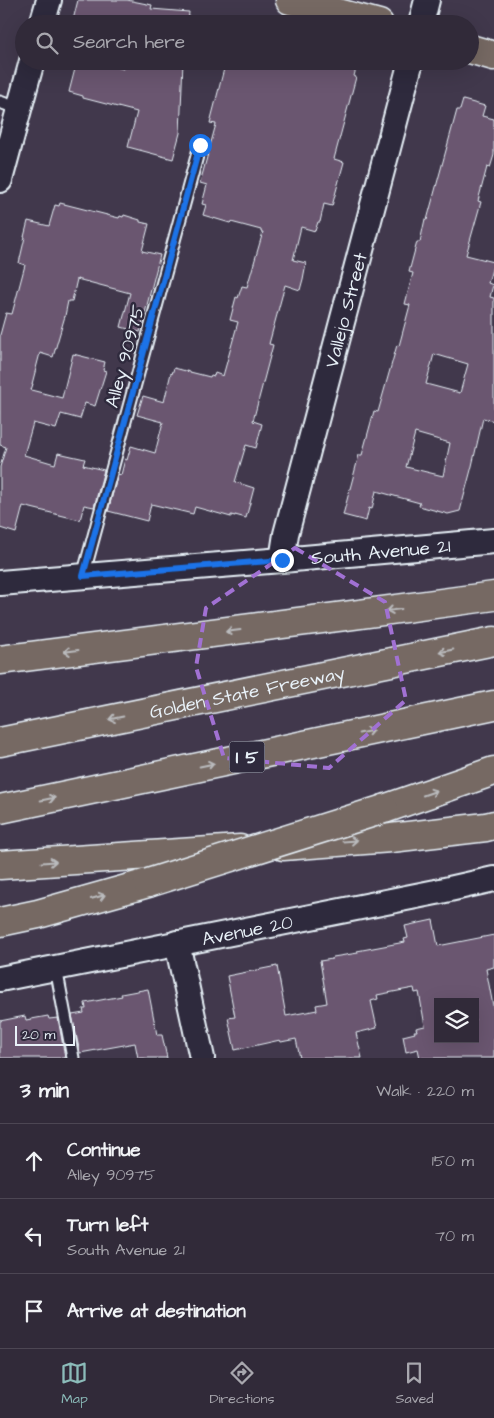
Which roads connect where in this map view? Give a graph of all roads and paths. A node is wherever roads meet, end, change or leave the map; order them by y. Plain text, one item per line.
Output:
1 (49, 0) edge
2 (290, 0) edge
3 (428, 0) edge
4 (45, 15) edge
5 (346, 15) edge
6 (424, 15) edge
7 (479, 52) edge
8 (494, 56) edge
9 (28, 70) edge
10 (409, 70) edge
11 (10, 106) edge
12 (200, 145) dead end
13 (1, 169) edge
14 (494, 541) edge
15 (282, 560) junction
16 (83, 576) junction
17 (0, 583) edge
18 (494, 596) edge
19 (494, 641) edge
20 (0, 660) edge
21 (494, 705) edge
22 (0, 742) edge
23 (494, 771) edge
24 (0, 809) edge
25 (494, 825) edge
26 (0, 865) edge
27 (494, 879) edge
28 (0, 922) edge
29 (177, 943) junction
30 (56, 968) junction
31 (0, 979) edge
32 (73, 1058) edge
33 (202, 1058) edge

1 - 4 street
2 - 5 main road
3 - 6 street
7 - 8 main road
9 - 11 street
10 - 15 street, Vallejo Street
11 - 13 street
12 - 16 lane, Alley 90975
14 - 15 street, South Avenue 21
15 - 16 street, South Avenue 21
16 - 17 street, South Avenue 21
18 -> 20 main road
19 -> 22 main road, Golden State Freeway
24 -> 21 main road, I 5
28 -> 23 main road, bridge
26 -> 25 main road
27 - 29 street, Avenue 20
29 - 30 street, Avenue 20
29 - 33 street
30 - 31 street, Avenue 20
30 - 32 lane

